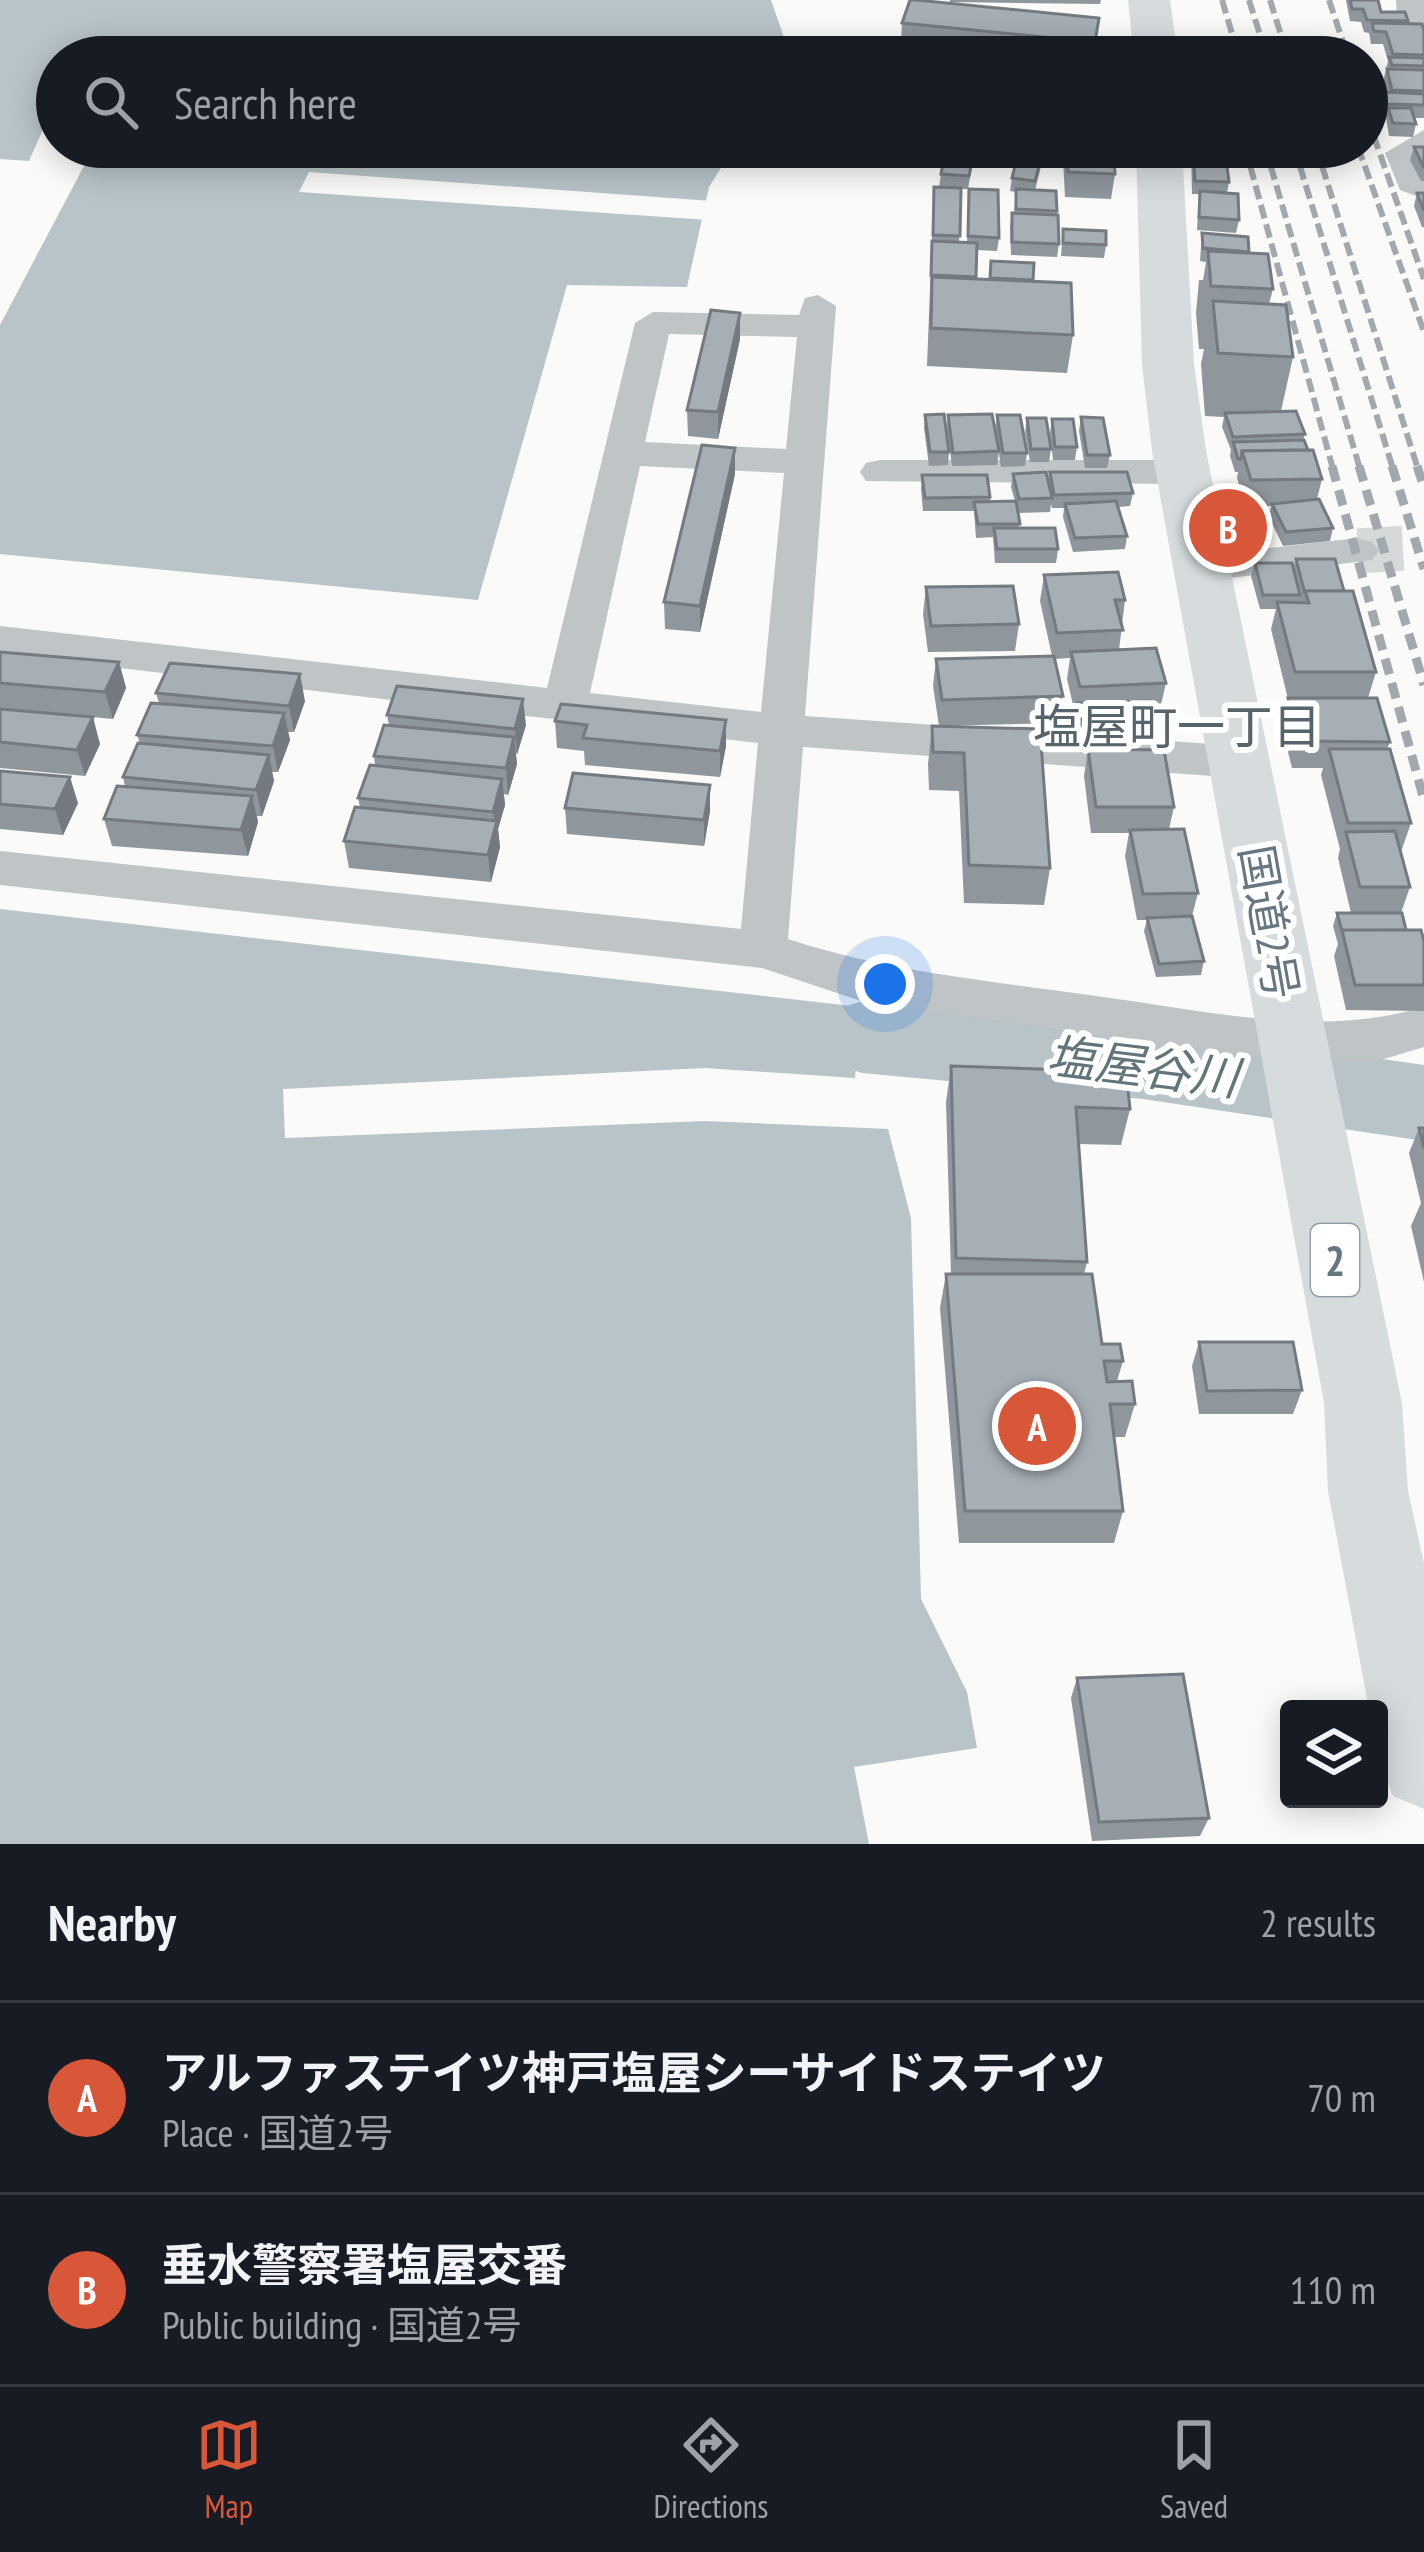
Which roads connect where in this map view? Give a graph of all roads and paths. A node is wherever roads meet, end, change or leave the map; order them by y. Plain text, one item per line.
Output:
1 (1149, 0) edge
2 (1411, 0) edge
3 (1424, 25) edge
4 (1153, 36) edge
5 (1413, 146) edge
6 (1160, 168) edge
7 (1424, 189) edge
8 (623, 453) junction
9 (805, 462) junction
10 (880, 472) dead end
11 (1183, 472) junction
12 (1358, 550) tunnel mouth
13 (1199, 568) junction
14 (0, 640) edge
15 (565, 705) junction
16 (782, 730) junction
17 (1241, 762) junction
18 (0, 868) edge
19 (763, 950) junction
20 (1424, 1028) edge
21 (1297, 1072) junction
22 (1424, 1765) edge

1 - 4 highway
2 - 3 street
5 - 7 street
6 - 11 highway, 国道2号 / 2
8 - 9 street
8 - 9 street
8 - 15 street
9 - 16 street
10 - 11 street
11 - 13 highway, 国道2号 / 2
12 - 13 street
13 - 17 highway, 国道2号 / 2
14 - 15 street
15 - 16 street
16 - 17 street
16 - 19 street
17 - 21 highway, 国道2号 / 2
18 - 19 street
19 - 21 street
20 - 21 street
21 - 22 highway, 国道2号 / 2

